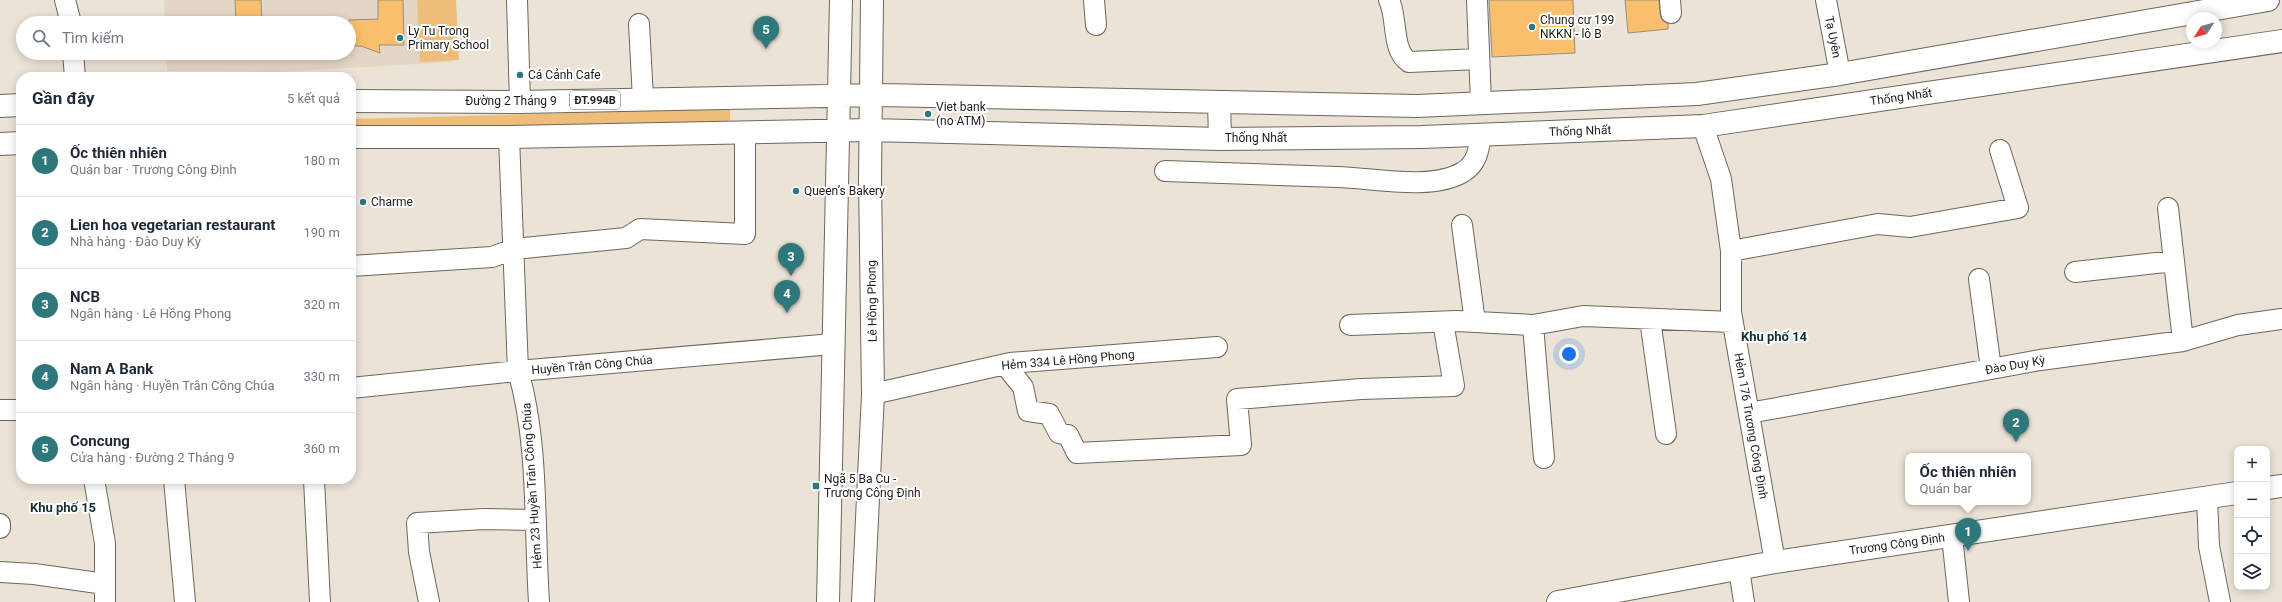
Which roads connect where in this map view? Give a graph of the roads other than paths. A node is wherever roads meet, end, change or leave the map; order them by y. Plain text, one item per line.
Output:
1 (65, 0) edge
2 (517, 0) edge
3 (841, 0) edge
4 (872, 0) edge
5 (1094, 0) edge
6 (1389, 0) edge
7 (1477, 0) edge
8 (1826, 0) edge
9 (2268, 0) edge
10 (68, 16) edge
11 (639, 24) dead end
12 (1096, 25) dead end
13 (2282, 41) edge
14 (1479, 59) junction
15 (74, 60) edge
16 (75, 72) edge
17 (1840, 74) junction
18 (1697, 94) junction
19 (871, 95) junction
20 (839, 96) junction
21 (643, 99) junction
22 (356, 101) edge
23 (520, 102) junction
24 (1218, 102) junction
25 (1481, 103) junction
26 (16, 105) edge
27 (0, 106) edge
28 (1703, 126) junction
29 (838, 130) junction
30 (871, 130) junction
31 (745, 132) junction
32 (1481, 135) junction
33 (356, 137) edge
34 (509, 137) junction
35 (1220, 139) junction
36 (16, 143) edge
37 (0, 144) edge
38 (2000, 150) dead end
39 (1165, 171) dead end
40 (2168, 208) dead end
41 (1462, 225) dead end
42 (514, 250) junction
43 (1732, 251) junction
44 (2174, 261) junction
45 (356, 266) edge
46 (2075, 272) dead end
47 (1979, 279) dead end
48 (1650, 319) junction
49 (2282, 319) edge
50 (1443, 322) junction
51 (1475, 322) junction
52 (1733, 322) junction
53 (1533, 325) junction
54 (1350, 326) dead end
55 (2183, 341) junction
56 (833, 344) junction
57 (1217, 347) dead end
58 (1010, 363) junction
59 (1991, 369) junction
60 (518, 371) junction
61 (356, 387) edge
62 (873, 394) junction
63 (0, 410) edge
64 (16, 410) edge
65 (1749, 413) junction
66 (1666, 434) dead end
67 (1544, 458) dead end
68 (95, 484) edge
69 (174, 484) edge
70 (314, 484) edge
71 (2282, 486) edge
72 (2270, 488) edge
73 (2234, 494) edge
74 (2207, 498) junction
75 (534, 520) junction
76 (0, 524) edge
77 (0, 528) edge
78 (1952, 536) junction
79 (1775, 562) junction
80 (1739, 569) junction
81 (0, 572) edge
82 (105, 593) edge
83 (185, 602) edge
84 (320, 602) edge
85 (429, 602) edge
86 (539, 602) edge
87 (828, 602) edge
88 (863, 602) edge
89 (1558, 602) edge
90 (1744, 602) edge
91 (1959, 602) edge
92 (2220, 602) edge

1 - 10 street
2 - 23 street
3 - 20 main road
4 - 19 main road, Lê Hồng Phong
5 - 12 street
6 - 14 street
7 - 14 street
8 - 17 street, Tạ Uyên
9 - 17 main road
11 - 21 street
13 - 28 main road, Thống Nhất
14 - 25 street
15 - 16 street
17 - 18 main road
18 - 25 main road
18 - 28 main road
19 - 20 main road, Đường 2 Tháng 9
19 - 24 main road
19 - 30 main road, Lê Hồng Phong
20 - 21 main road, Đường 2 Tháng 9 / ĐT.994B
20 - 29 main road
21 - 23 main road, Đường 2 Tháng 9 / ĐT.994B
22 - 23 main road, Đường 2 Tháng 9 / ĐT.994B
24 - 25 main road
24 - 35 main road
26 - 27 main road
28 - 32 main road, Thống Nhất
28 - 43 street, Hẻm 176 Trương Công Định
29 - 30 main road, Thống Nhất
29 - 31 main road
29 - 56 main road
30 - 35 main road, Thống Nhất
30 - 62 main road, Lê Hồng Phong
31 - 34 main road
31 - 42 street
32 - 35 main road, Thống Nhất
32 - 39 street
33 - 34 main road
34 - 42 street, Hẻm 23 Huyền Trân Công Chúa
36 - 37 main road
38 - 43 street
40 - 44 street
41 - 51 street
42 - 45 street
42 - 60 street, Hẻm 23 Huyền Trân Công Chúa
43 - 52 street, Hẻm 176 Trương Công Định
44 - 46 street
44 - 55 street
47 - 59 street
48 - 52 street
48 - 53 street
48 - 66 street
49 - 55 street, Đào Duy Kỳ
50 - 51 street
50 - 54 street
50 - 58 street
51 - 53 street
52 - 65 street, Hẻm 176 Trương Công Định
53 - 67 street
55 - 59 street, Đào Duy Kỳ
56 - 60 street, Huyền Trân Công Chúa
56 - 87 main road
57 - 58 street, Hẻm 334 Lê Hồng Phong
58 - 62 street, Hẻm 334 Lê Hồng Phong
59 - 65 street, Đào Duy Kỳ
60 - 61 street, Huyền Trân Công Chúa
60 - 75 street, Hẻm 23 Huyền Trân Công Chúa
62 - 88 main road, Lê Hồng Phong
63 - 64 street
65 - 79 street, Hẻm 176 Trương Công Định
68 - 82 street
69 - 83 street
70 - 84 street
71 - 72 main road
73 - 74 main road, Trương Công Định
74 - 78 main road, Trương Công Định
74 - 92 street
75 - 85 street
75 - 86 street, Hẻm 23 Huyền Trân Công Chúa
76 - 77 street
78 - 79 main road, Trương Công Định
78 - 91 street
79 - 80 main road, Trương Công Định
80 - 89 main road, Trương Công Định
80 - 90 street
81 - 82 street

